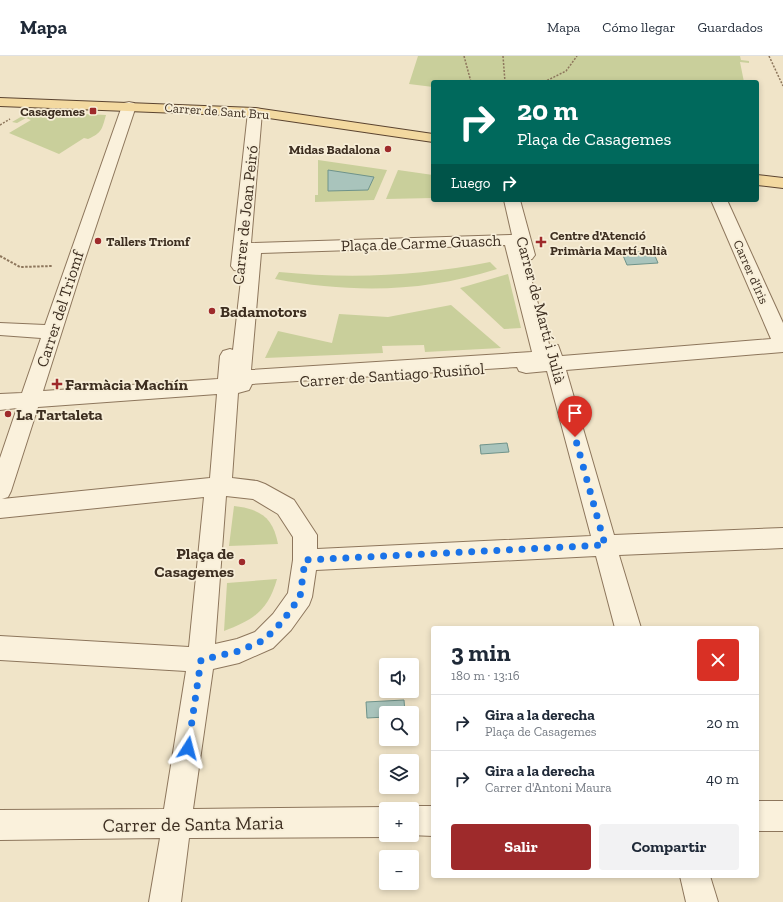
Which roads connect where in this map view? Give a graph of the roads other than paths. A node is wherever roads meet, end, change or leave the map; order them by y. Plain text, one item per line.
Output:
1 (0, 102) edge
2 (129, 106) junction
3 (255, 112) junction
4 (431, 138) edge
5 (759, 180) edge
6 (783, 183) edge
7 (513, 202) edge
8 (720, 202) edge
9 (253, 248) joint
10 (0, 329) edge
11 (52, 332) junction
12 (783, 345) edge
13 (555, 364) junction
14 (227, 387) junction
15 (30, 400) junction
16 (0, 402) edge
17 (220, 486) junction
18 (0, 491) edge
19 (0, 510) edge
20 (783, 538) edge
21 (605, 545) junction
22 (305, 560) junction
23 (627, 626) edge
24 (0, 648) edge
25 (201, 660) junction
26 (759, 816) edge
27 (783, 816) edge
28 (419, 821) edge
29 (431, 821) edge
30 (379, 822) edge
31 (176, 824) junction
32 (0, 825) edge
33 (696, 878) edge
34 (165, 902) edge
35 (702, 902) edge

1 - 2 main road, Carrer de Sant Bru
2 - 3 main road, Carrer de Sant Bru
2 - 11 street, Carrer del Triomf
3 - 4 main road, Carrer de Sant Bru
3 - 14 street, Carrer de Joan Peiró
5 - 6 main road
7 - 13 street, Carrer de Martí i Julià
8 - 12 street, Carrer d'Iris
9 - 9 street, Plaça de Carme Guasch
10 - 11 street
11 - 15 street, Carrer del Triomf
12 - 13 street, Carrer de Santiago Rusiñol
13 - 14 street, Carrer de Santiago Rusiñol
13 - 21 street, Carrer de Martí i Julià
14 - 15 street, Carrer de Santiago Rusiñol
14 - 17 street, Carrer de Joan Peiró
15 - 16 street, Carrer de Santiago Rusiñol
15 - 18 street, Carrer del Triomf
17 - 19 street
17 - 22 street
17 - 25 street
20 - 21 street
21 - 22 street
21 - 23 street, Carrer de Martí i Julià
22 - 25 street
24 - 25 street
25 - 31 street
26 - 27 street
28 - 29 street
30 - 31 street, Carrer de Santa Maria
31 - 32 street, Carrer de Santa Maria
31 - 34 street
33 - 35 street

